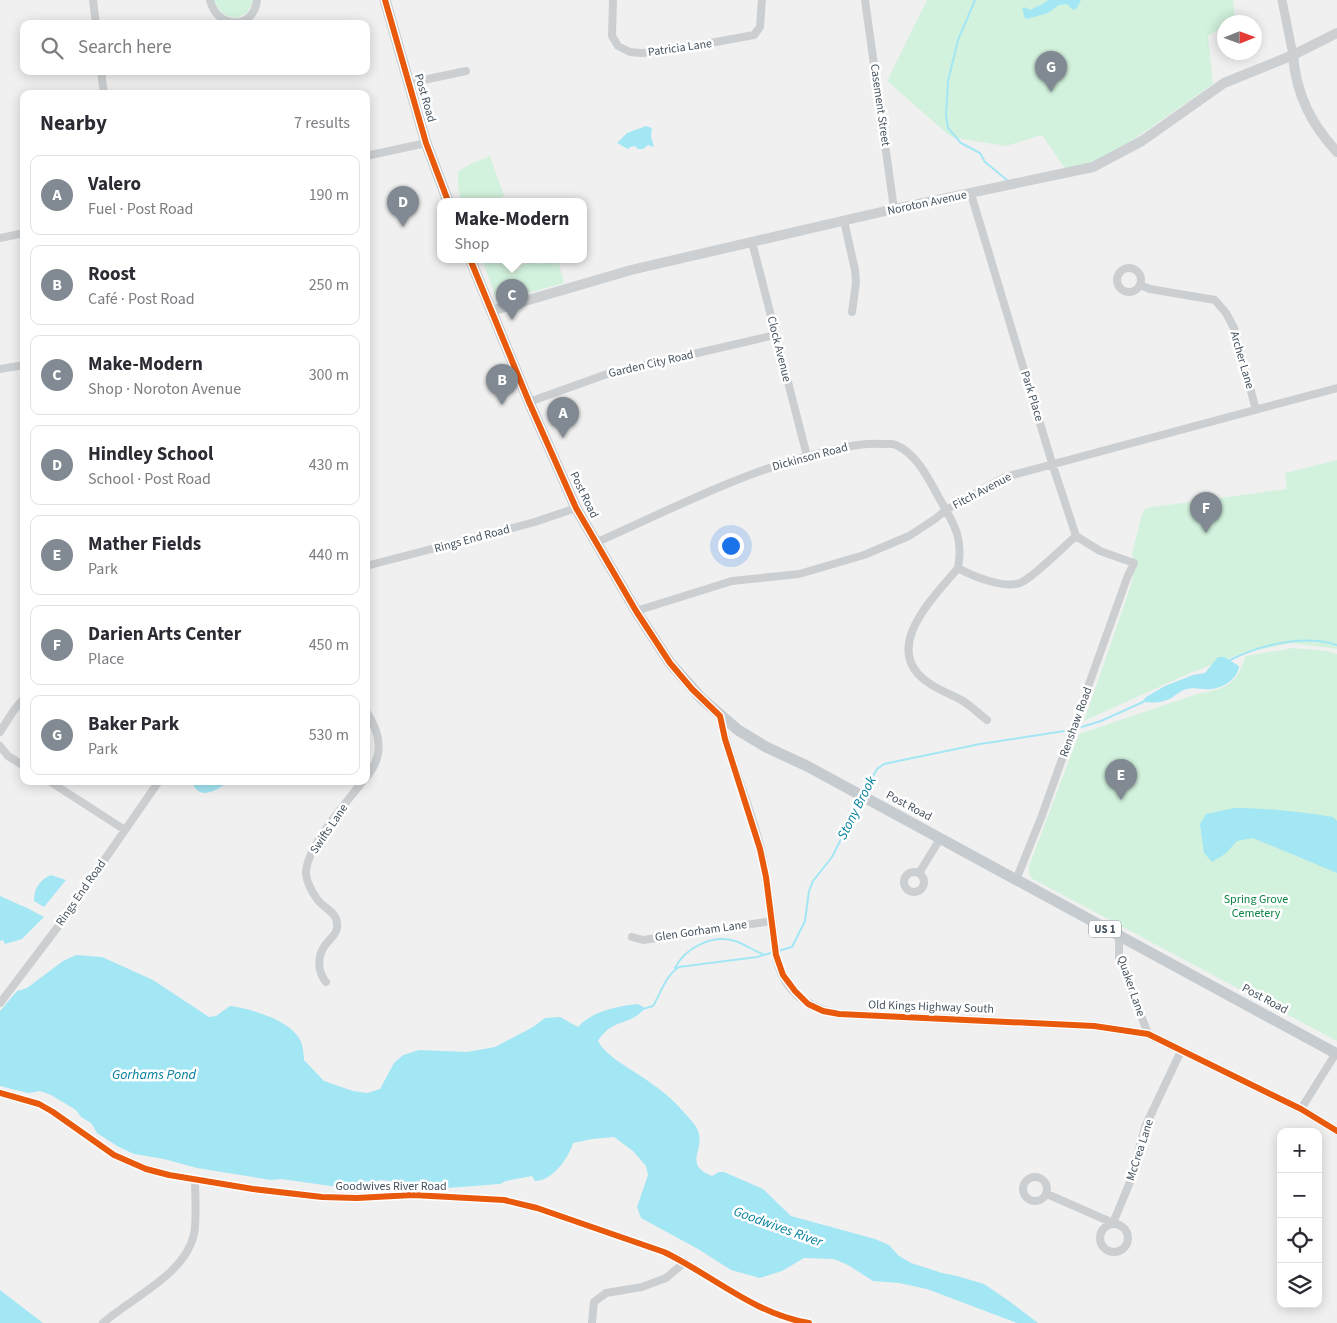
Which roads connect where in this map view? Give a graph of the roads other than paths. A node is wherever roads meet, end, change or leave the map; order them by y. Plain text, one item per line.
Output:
1 (93, 0) edge
2 (210, 0) edge
3 (257, 0) edge
4 (385, 0) edge
5 (613, 0) edge
6 (762, 0) edge
7 (866, 0) edge
8 (1282, 0) edge
9 (96, 20) edge
10 (230, 20) edge
11 (246, 20) edge
12 (1337, 33) edge
13 (1293, 55) junction
14 (466, 72) dead end
15 (102, 75) edge
16 (408, 83) junction
17 (103, 90) edge
18 (426, 143) junction
19 (1337, 152) edge
20 (370, 155) edge
21 (971, 194) junction
22 (447, 198) edge
23 (894, 209) junction
24 (844, 221) junction
25 (20, 234) edge
26 (0, 238) edge
27 (752, 242) junction
28 (472, 263) edge
29 (1140, 285) dead end
30 (491, 311) junction
31 (852, 312) dead end
32 (775, 335) junction
33 (20, 366) edge
34 (0, 369) edge
35 (1337, 388) edge
36 (529, 402) junction
37 (1256, 410) junction
38 (807, 456) junction
39 (1052, 463) junction
40 (576, 508) junction
41 (946, 510) junction
42 (1076, 536) junction
43 (595, 543) junction
44 (370, 565) edge
45 (958, 568) junction
46 (636, 611) junction
47 (20, 703) edge
48 (720, 716) junction
49 (370, 720) edge
50 (987, 720) dead end
51 (0, 732) edge
52 (0, 746) edge
53 (20, 764) edge
54 (370, 773) edge
55 (55, 785) edge
56 (156, 785) edge
57 (360, 785) edge
58 (125, 830) junction
59 (940, 839) junction
60 (919, 873) dead end
61 (1016, 880) junction
62 (772, 921) junction
63 (1119, 936) junction
64 (632, 937) dead end
65 (326, 982) dead end
66 (0, 1003) edge
67 (1148, 1034) junction
68 (1181, 1051) junction
69 (1337, 1054) edge
70 (0, 1093) edge
71 (1302, 1109) junction
72 (1337, 1131) edge
73 (195, 1180) junction
74 (1047, 1194) dead end
75 (685, 1262) junction
76 (103, 1323) edge
77 (592, 1323) edge
78 (809, 1323) edge

1 - 9 street
2 - 10 street
3 - 11 street
4 - 16 main road, Post Road
5 - 6 street, Patricia Lane
7 - 23 street, Casement Street
8 - 13 street
12 - 13 main road, Noroton Avenue
13 - 19 main road
13 - 21 main road, Noroton Avenue
14 - 16 street
15 - 17 street
16 - 18 main road, Post Road
18 - 20 street
18 - 22 main road, Post Road
21 - 23 main road, Noroton Avenue
21 - 39 street, Park Place
23 - 24 main road, Noroton Avenue
24 - 27 main road, Noroton Avenue
24 - 31 street
25 - 26 street
27 - 30 main road, Noroton Avenue
27 - 32 street, Clock Avenue
28 - 30 main road, Post Road / US 1
29 - 37 street, Archer Lane
30 - 36 main road, Post Road / US 1
32 - 36 street, Garden City Road
32 - 38 street, Clock Avenue
33 - 34 street
35 - 37 street, Fitch Avenue
36 - 40 main road, Post Road / US 1
37 - 39 street, Fitch Avenue
38 - 41 street, Dickinson Road
38 - 43 street, Dickinson Road
39 - 41 street, Fitch Avenue
39 - 42 street, Park Place
40 - 43 main road, Post Road / US 1
40 - 44 street, Rings End Road
41 - 45 street, Dickinson Road
41 - 46 street, Fitch Avenue
42 - 45 street
42 - 61 street, Renshaw Road
43 - 46 main road, Post Road / US 1
45 - 50 street
46 - 48 main road, Post Road / US 1
47 - 51 street
48 - 59 main road, Post Road / US 1
48 - 62 street, Old Kings Highway South
49 - 54 street
52 - 53 street
55 - 58 street
56 - 58 street, Rings End Road
57 - 65 street, Swifts Lane
58 - 66 street, Rings End Road
59 - 60 street
59 - 61 main road, Post Road / US 1
61 - 63 main road, Post Road / US 1
62 - 64 street, Glen Gorham Lane
62 - 67 street, Old Kings Highway South
63 - 67 street, Quaker Lane
63 - 69 main road, Post Road / US 1
67 - 68 street, Old Kings Highway South
68 - 71 street, Old Kings Highway South
68 - 74 street, McCrea Lane
69 - 71 street
70 - 73 street, Goodwives River Road
71 - 72 street, Old Kings Highway South
73 - 75 street, Goodwives River Road
73 - 76 street
75 - 77 street
75 - 78 street, Goodwives River Road

